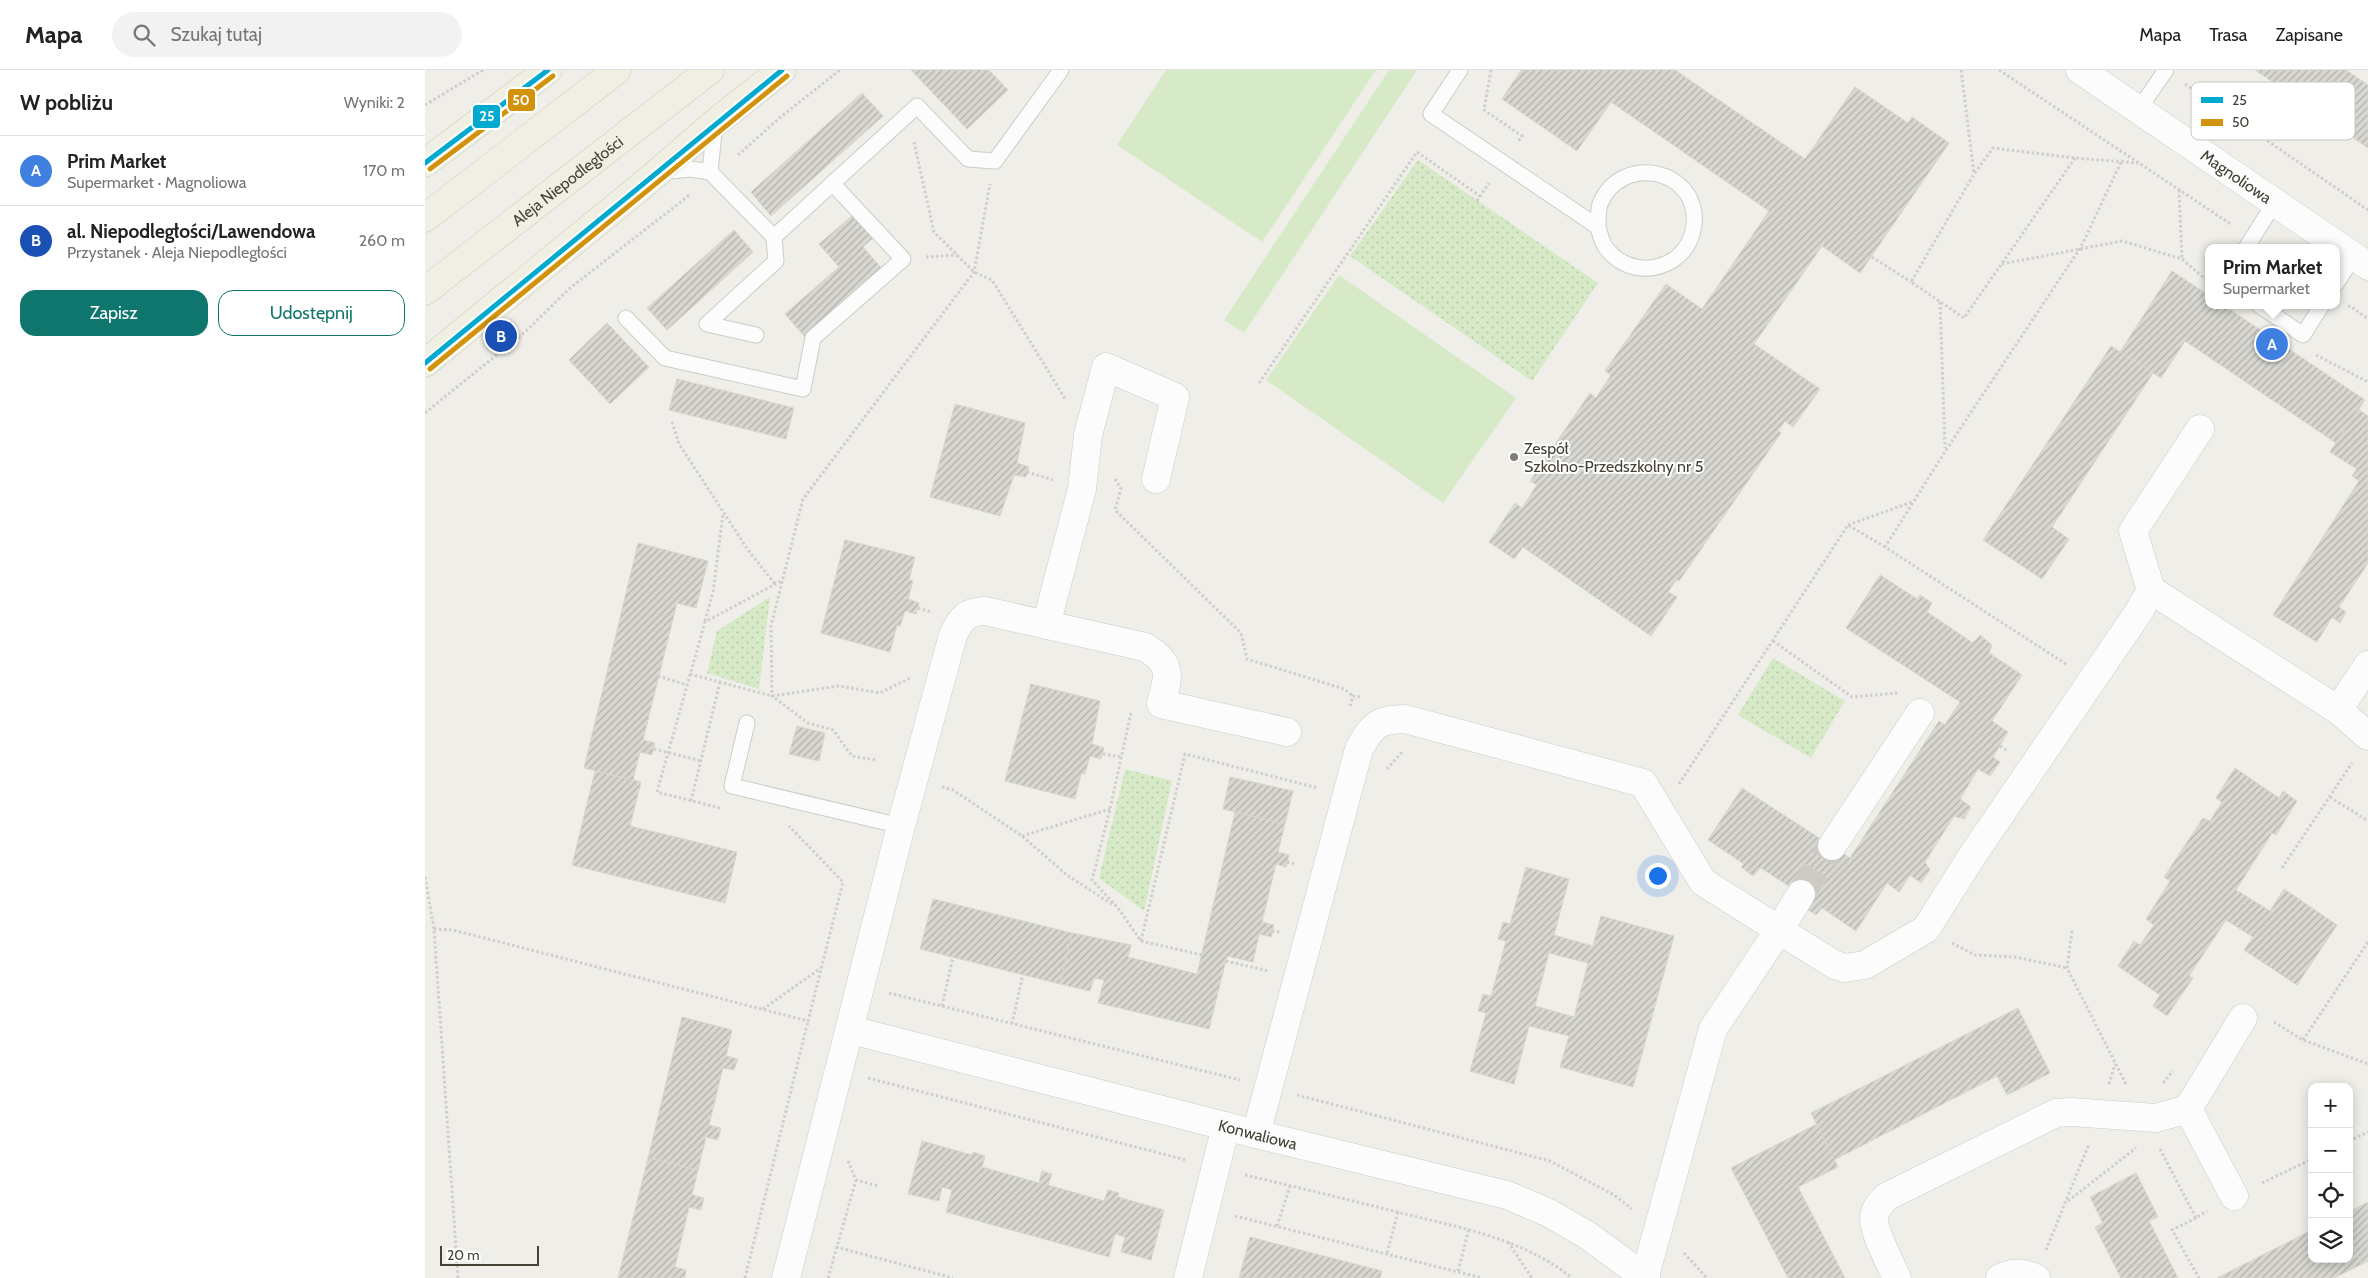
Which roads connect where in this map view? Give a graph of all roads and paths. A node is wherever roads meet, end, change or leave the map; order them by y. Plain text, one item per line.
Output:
1 (483, 70) edge
2 (548, 70) edge
3 (617, 70) edge
4 (710, 70) edge
5 (782, 70) edge
6 (840, 70) edge
7 (1061, 70) edge
8 (1460, 70) edge
9 (1961, 70) edge
10 (1999, 70) edge
11 (2081, 70) edge
12 (2166, 71) edge
13 (2191, 88) edge
14 (425, 105) edge
15 (2139, 109) junction
16 (903, 119) junction
17 (716, 122) junction
18 (2266, 140) edge
19 (2075, 158) junction
20 (2122, 160) junction
21 (995, 161) junction
22 (425, 162) edge
23 (2138, 162) junction
24 (713, 173) junction
25 (1974, 174) junction
26 (649, 180) junction
27 (833, 184) junction
28 (2179, 190) junction
29 (1480, 196) dead end
30 (2275, 202) junction
31 (2368, 210) edge
32 (425, 218) edge
33 (1598, 227) junction
34 (774, 237) junction
35 (2249, 243) edge
36 (2336, 244) edge
37 (2081, 247) junction
38 (2340, 247) edge
39 (957, 255) junction
40 (1871, 257) dead end
41 (903, 259) junction
42 (2183, 259) junction
43 (2361, 261) edge
44 (2001, 264) junction
45 (974, 272) junction
46 (2205, 278) edge
47 (2340, 280) edge
48 (1911, 282) junction
49 (425, 292) edge
50 (1939, 301) junction
51 (2265, 309) edge
52 (2319, 309) edge
53 (626, 318) dead end
54 (756, 336) dead end
55 (425, 363) edge
56 (1259, 383) dead end
57 (425, 413) edge
58 (672, 422) dead end
59 (2200, 429) dead end
60 (1088, 435) junction
61 (1946, 450) junction
62 (1157, 479) dead end
63 (1912, 502) junction
64 (723, 513) junction
65 (1848, 525) junction
66 (1885, 547) junction
67 (783, 580) junction
68 (775, 584) junction
69 (2151, 590) junction
70 (705, 622) junction
71 (1047, 625) junction
72 (1773, 641) junction
73 (2368, 666) edge
74 (690, 674) junction
75 (658, 676) dead end
76 (912, 677) dead end
77 (2091, 681) junction
78 (720, 682) junction
79 (687, 685) junction
80 (1902, 692) dead end
81 (772, 696) junction
82 (1353, 696) dead end
83 (2338, 710) junction
84 (1131, 711) dead end
85 (1920, 713) dead end
86 (747, 723) dead end
87 (1287, 732) dead end
88 (2363, 746) edge
89 (653, 749) dead end
90 (668, 753) junction
91 (1103, 754) dead end
92 (1122, 757) junction
93 (875, 760) dead end
94 (701, 761) junction
95 (913, 780) junction
96 (1328, 791) dead end
97 (2330, 797) junction
98 (691, 801) junction
99 (1111, 809) junction
100 (727, 810) dead end
101 (1660, 812) junction
102 (2368, 821) edge
103 (780, 824) dead end
104 (901, 826) junction
105 (1022, 836) junction
106 (1832, 846) tunnel mouth
107 (2282, 868) dead end
108 (425, 877) edge
109 (1801, 894) tunnel mouth
110 (1118, 908) junction
111 (434, 929) junction
112 (1926, 929) junction
113 (1779, 930) junction
114 (1141, 941) junction
115 (2368, 942) edge
116 (1202, 955) dead end
117 (953, 957) dead end
118 (1226, 960) dead end
119 (822, 967) junction
120 (2067, 968) dead end
121 (1275, 972) dead end
122 (1023, 974) dead end
123 (862, 986) junction
124 (942, 1006) junction
125 (763, 1009) junction
126 (2243, 1018) dead end
127 (809, 1021) junction
128 (1012, 1024) junction
129 (851, 1030) junction
130 (2303, 1040) dead end
131 (2115, 1063) dead end
132 (868, 1078) dead end
133 (866, 1087) dead end
134 (1269, 1088) junction
135 (2187, 1109) junction
136 (2100, 1114) junction
137 (1226, 1126) junction
138 (2368, 1132) edge
139 (1256, 1134) junction
140 (2353, 1139) edge
141 (2137, 1148) dead end
142 (847, 1159) dead end
143 (2308, 1161) edge
144 (856, 1180) junction
145 (879, 1186) dead end
146 (1290, 1186) dead end
147 (2234, 1196) joint
148 (2067, 1202) junction
149 (1205, 1209) junction
150 (1399, 1212) dead end
151 (2196, 1218) dead end
152 (1277, 1226) junction
153 (1469, 1229) dead end
154 (1658, 1229) junction
155 (1507, 1241) dead end
156 (835, 1248) junction
157 (2045, 1251) dead end
158 (1387, 1253) junction
159 (1458, 1271) junction
160 (1645, 1277) edge
161 (458, 1278) edge
162 (745, 1278) edge
163 (787, 1278) edge
164 (828, 1278) edge
165 (953, 1278) edge
166 (1188, 1278) edge
167 (1482, 1278) edge
168 (1532, 1278) edge
169 (1707, 1278) edge
170 (1897, 1278) edge
171 (2000, 1278) edge
172 (2036, 1278) edge
173 (2199, 1278) edge

1 - 14 path
2 - 22 main road
3 - 32 main road
4 - 49 main road, Aleja Niepodległości
5 - 17 main road
6 - 24 path
7 - 21 lane
8 - 33 lane
9 - 25 path
10 - 23 path
11 - 15 street, Magnoliowa
12 - 13 path
12 - 15 lane
15 - 30 street, Magnoliowa
16 - 21 lane
16 - 27 lane
16 - 39 path
17 - 24 lane
17 - 26 main road
18 - 31 path
19 - 20 path
19 - 25 path
19 - 44 path
20 - 23 path
20 - 37 path
21 - 45 path
23 - 28 path
24 - 26 lane
24 - 34 lane
24 - 57 path
25 - 48 path
26 - 55 main road
27 - 34 lane
27 - 41 lane
28 - 35 path
28 - 42 path
29 - 56 path
30 - 35 lane
30 - 36 street, Magnoliowa
33 - 33 lane
34 - 54 lane
37 - 42 path
37 - 44 path
37 - 61 path
38 - 43 street, Magnoliowa
39 - 41 path
39 - 45 path
40 - 48 path
41 - 53 lane
42 - 46 path
43 - 47 lane
44 - 50 path
45 - 60 path
45 - 67 path
48 - 50 path
50 - 61 path
51 - 52 lane
58 - 64 path
59 - 69 street
60 - 62 street
60 - 71 street
60 - 82 path
61 - 63 path
63 - 65 path
63 - 66 path
64 - 68 path
64 - 70 path
65 - 66 path
65 - 72 path
66 - 77 path
67 - 68 path
67 - 81 path
68 - 70 path
69 - 77 street
69 - 83 street
70 - 74 path
71 - 87 street
71 - 95 street
72 - 80 path
72 - 101 path
73 - 83 street
74 - 78 path
74 - 79 path
75 - 79 path
76 - 81 path
77 - 112 street
78 - 81 path
78 - 94 path
79 - 90 path
81 - 93 path
83 - 88 street
84 - 92 path
85 - 106 street
86 - 104 lane
88 - 97 path
89 - 90 path
90 - 94 path
90 - 98 path
91 - 92 path
92 - 99 path
94 - 98 path
95 - 104 street
95 - 105 path
96 - 114 path
97 - 102 path
97 - 107 path
98 - 100 path
99 - 105 path
99 - 110 path
101 - 113 street
101 - 134 street
103 - 119 path
104 - 123 street
105 - 110 path
108 - 111 path
109 - 113 street
110 - 114 path
111 - 125 path
111 - 161 path
112 - 113 street
112 - 120 path
113 - 154 street
114 - 116 path
115 - 130 path
117 - 124 path
118 - 121 path
119 - 125 path
119 - 127 path
122 - 128 path
123 - 124 path
123 - 129 street
124 - 128 path
125 - 127 path
126 - 135 street
127 - 162 path
128 - 134 path
129 - 137 street, Konwaliowa
129 - 163 street
131 - 136 path
132 - 133 path
134 - 139 street
134 - 154 path
135 - 136 street
135 - 147 street
136 - 148 path
136 - 170 street
137 - 139 street, Konwaliowa
137 - 149 street
138 - 140 path
139 - 160 street, Konwaliowa
141 - 148 path
142 - 144 path
143 - 147 path
144 - 145 path
144 - 156 path
146 - 152 path
148 - 157 path
149 - 152 path
149 - 166 street
150 - 158 path
151 - 173 path
152 - 158 path
153 - 159 path
154 - 160 street
154 - 169 path
155 - 168 path
156 - 164 path
156 - 165 path
158 - 159 path
159 - 167 path
171 - 172 street

